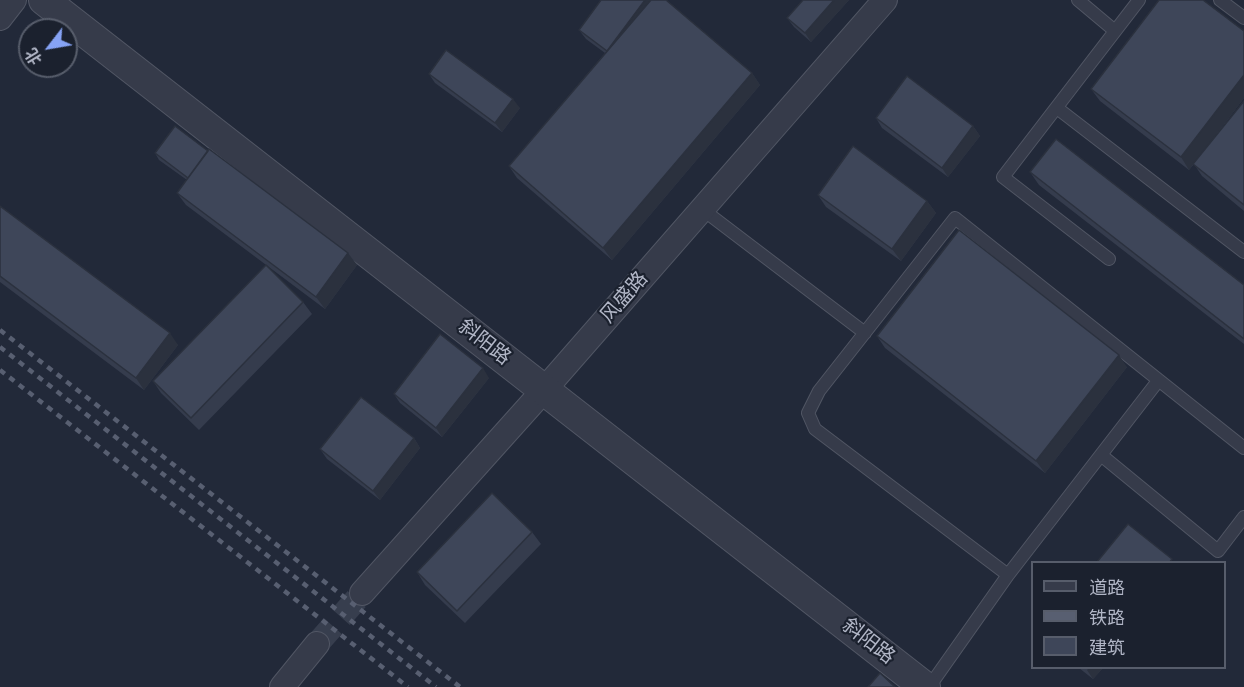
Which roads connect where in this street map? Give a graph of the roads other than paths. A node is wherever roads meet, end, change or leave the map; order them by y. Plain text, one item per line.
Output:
1 (14, 0) edge
2 (44, 0) edge
3 (885, 0) edge
4 (1078, 0) edge
5 (1139, 0) edge
6 (1220, 0) edge
7 (0, 18) edge
8 (1244, 18) edge
9 (1115, 31) junction
10 (1056, 108) junction
11 (702, 209) junction
12 (1244, 252) edge
13 (1109, 259) dead end
14 (865, 333) junction
15 (1158, 381) junction
16 (544, 390) junction
17 (1244, 448) edge
18 (1101, 455) junction
19 (1244, 517) edge
20 (1008, 574) junction
21 (362, 593) tunnel mouth
22 (317, 644) tunnel mouth
23 (282, 687) edge
24 (927, 687) edge

1 - 7 street
2 - 16 street, 斜阳路
3 - 11 street, 风盛路
4 - 9 lane
5 - 9 lane
6 - 8 lane
9 - 10 lane
10 - 12 lane
10 - 13 lane
11 - 14 lane
11 - 16 street, 风盛路
14 - 15 lane
14 - 20 lane
15 - 17 lane
15 - 18 lane
16 - 21 street, 风盛路
16 - 24 street, 斜阳路
18 - 19 lane
18 - 20 lane
20 - 24 lane
22 - 23 street

